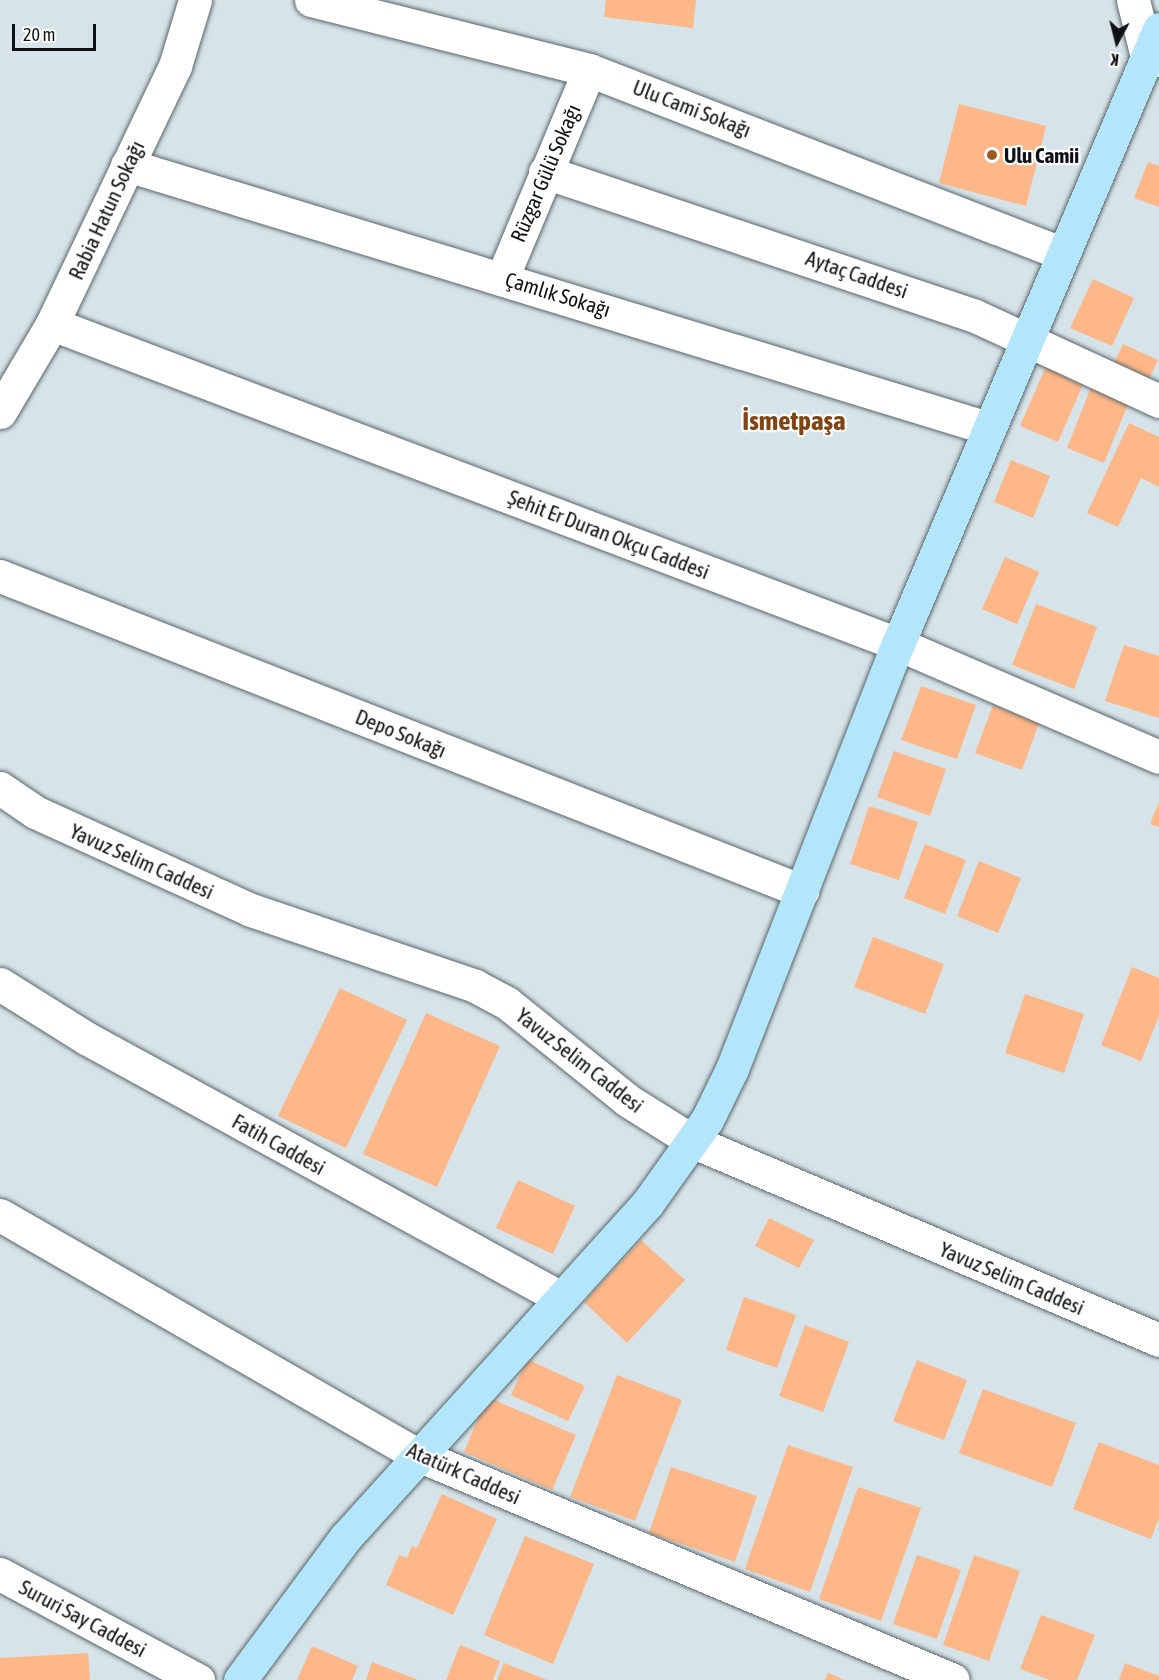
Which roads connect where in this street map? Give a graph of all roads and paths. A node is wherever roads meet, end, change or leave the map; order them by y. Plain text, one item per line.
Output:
1 (195, 0) edge
2 (311, 0) edge
3 (1133, 0) edge
4 (1155, 47) edge
5 (588, 70) junction
6 (126, 165) junction
7 (545, 172) junction
8 (1061, 253) junction
9 (502, 276) junction
10 (52, 324) junction
11 (1027, 338) junction
12 (1159, 401) edge
13 (0, 412) edge
14 (988, 428) junction
15 (0, 576) edge
16 (898, 644) junction
17 (1159, 757) edge
18 (0, 788) edge
19 (802, 891) junction
20 (0, 984) edge
21 (694, 1142) junction
22 (0, 1215) edge
23 (561, 1298) junction
24 (1159, 1340) edge
25 (418, 1455) junction
26 (0, 1574) edge
27 (198, 1680) edge
28 (240, 1680) edge
29 (953, 1680) edge

1 - 6 street, Rabia Hatun Sokağı
2 - 5 street, Ulu Cami Sokağı
3 - 4 street
4 - 8 main road
5 - 7 street, Rüzgar Gülü Sokağı
5 - 8 street, Ulu Cami Sokağı
6 - 9 street, Çamlık Sokağı
6 - 10 street, Rabia Hatun Sokağı
7 - 9 street, Rüzgar Gülü Sokağı
7 - 11 street, Aytaç Caddesi
8 - 11 main road
9 - 14 street, Çamlık Sokağı
10 - 13 street, Rabia Hatun Sokağı
10 - 16 street, Şehit Er Duran Okçu Caddesi
11 - 12 street, Aytaç Caddesi
11 - 14 main road
14 - 16 main road
15 - 19 street, Depo Sokağı
16 - 17 street, Şehit Er Duran Okçu Caddesi
16 - 19 main road
18 - 21 street, Yavuz Selim Caddesi
19 - 21 main road
20 - 23 street, Fatih Caddesi
21 - 23 main road
21 - 24 street, Yavuz Selim Caddesi
22 - 25 street, Atatürk Caddesi
23 - 25 main road
25 - 28 main road
25 - 29 street, Atatürk Caddesi
26 - 27 street, Sururi Say Caddesi

